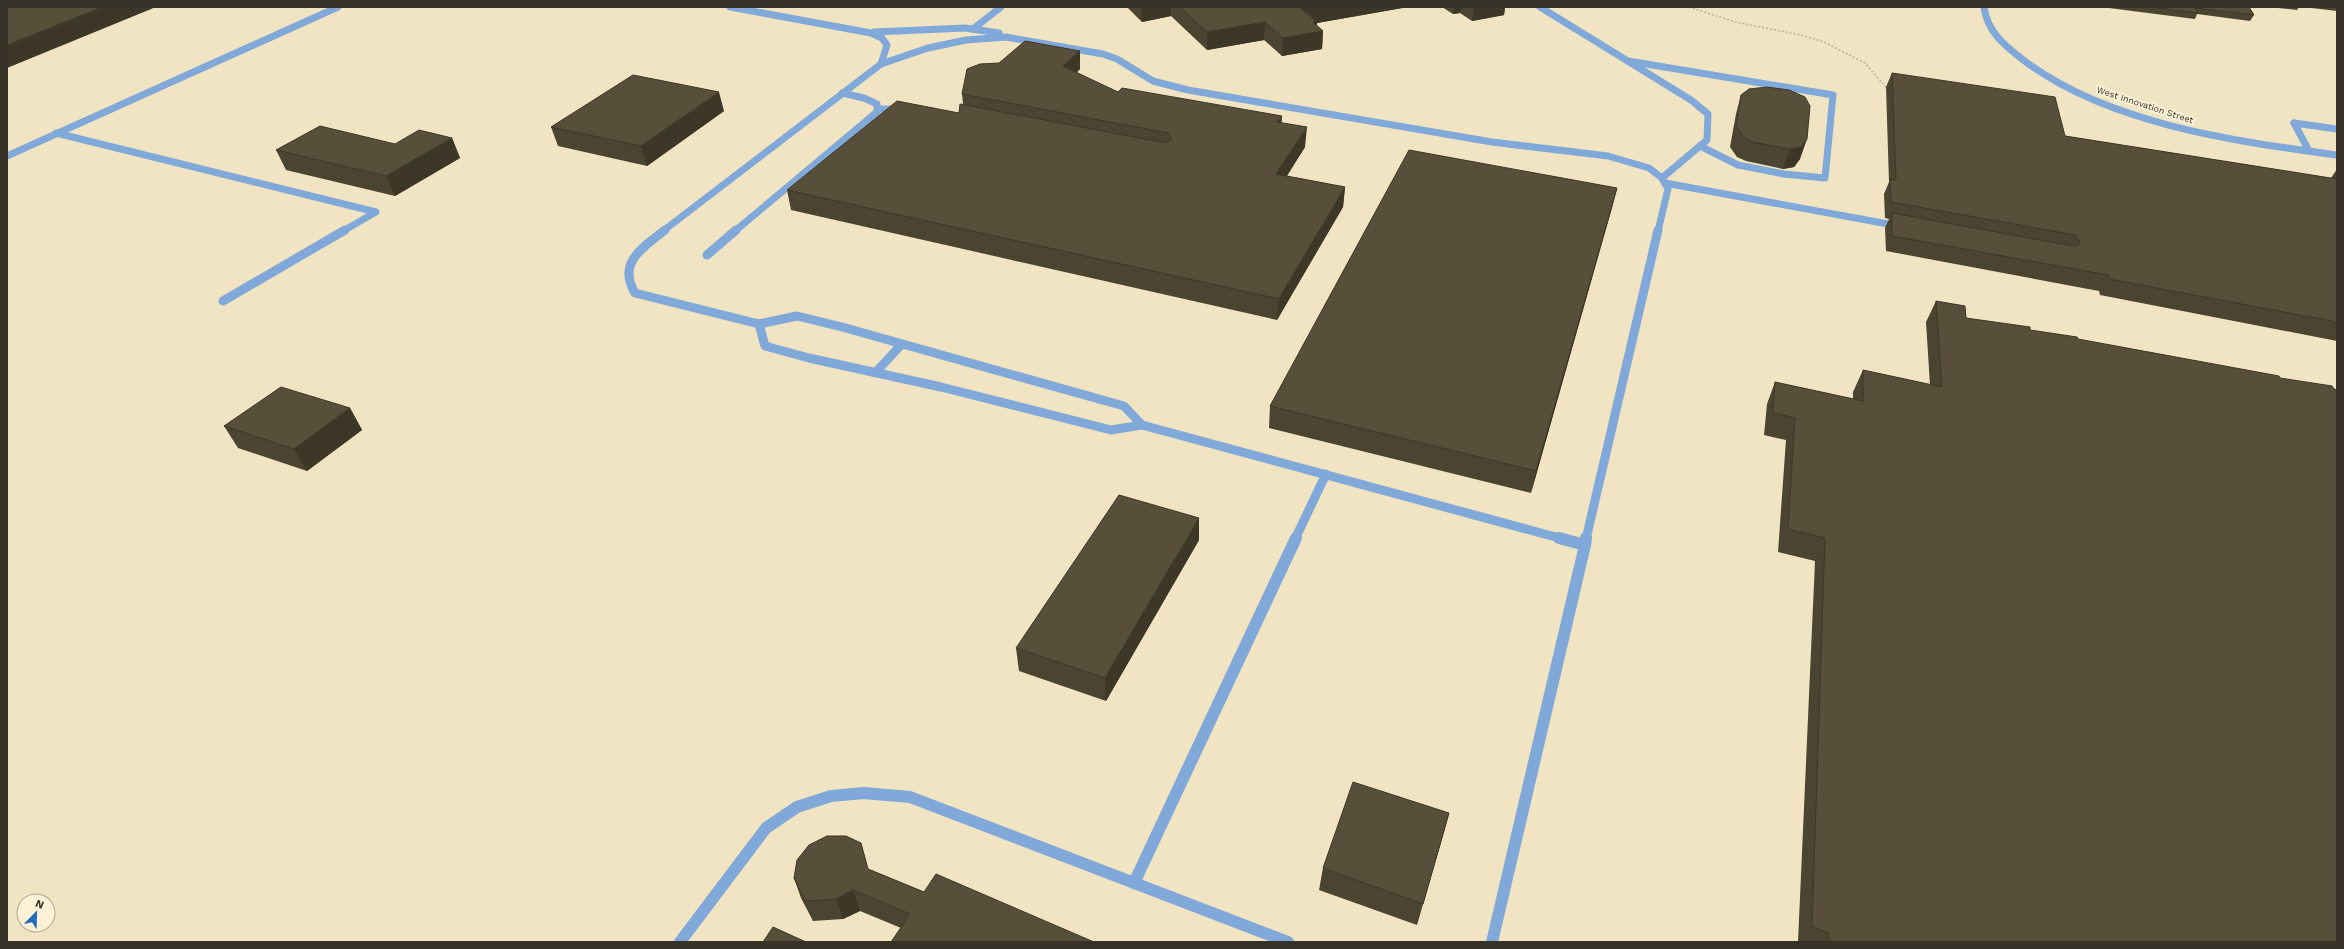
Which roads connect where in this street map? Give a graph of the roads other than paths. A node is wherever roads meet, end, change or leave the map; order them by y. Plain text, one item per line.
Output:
1 (338, 7) edge
2 (730, 7) edge
3 (1001, 7) edge
4 (1540, 7) edge
5 (1984, 7) edge
6 (973, 29) junction
7 (864, 31) junction
8 (1025, 39) junction
9 (1628, 61) junction
10 (881, 64) junction
11 (842, 93) junction
12 (878, 108) junction
13 (904, 109) edge
14 (2337, 129) edge
15 (56, 134) junction
16 (1700, 146) junction
17 (2308, 151) junction
18 (2337, 155) edge
19 (7, 156) edge
20 (1664, 181) junction
21 (1909, 228) edge
22 (707, 255) dead end
23 (223, 302) dead end
24 (759, 324) junction
25 (902, 344) junction
26 (875, 372) junction
27 (1142, 425) junction
28 (1326, 474) junction
29 (1585, 544) junction
30 (1134, 883) junction
31 (680, 942) edge
32 (1288, 942) edge
33 (1492, 942) edge

1 - 15 street
2 - 7 street
3 - 6 street
4 - 9 street
5 - 17 street, West Innovation Street
6 - 7 street
6 - 8 street
7 - 10 street
8 - 10 street
8 - 20 street
9 - 16 street
9 - 16 street
10 - 11 street
11 - 12 street
11 - 24 street
12 - 13 street
12 - 22 street
14 - 17 street
15 - 19 street
15 - 23 street
16 - 20 street
17 - 18 street, West Innovation Street
20 - 21 street
20 - 29 street
24 - 25 street
24 - 26 street
25 - 26 street
25 - 27 street
26 - 27 street
27 - 28 street
28 - 29 street
28 - 30 street
29 - 33 street
30 - 31 street
30 - 32 street

